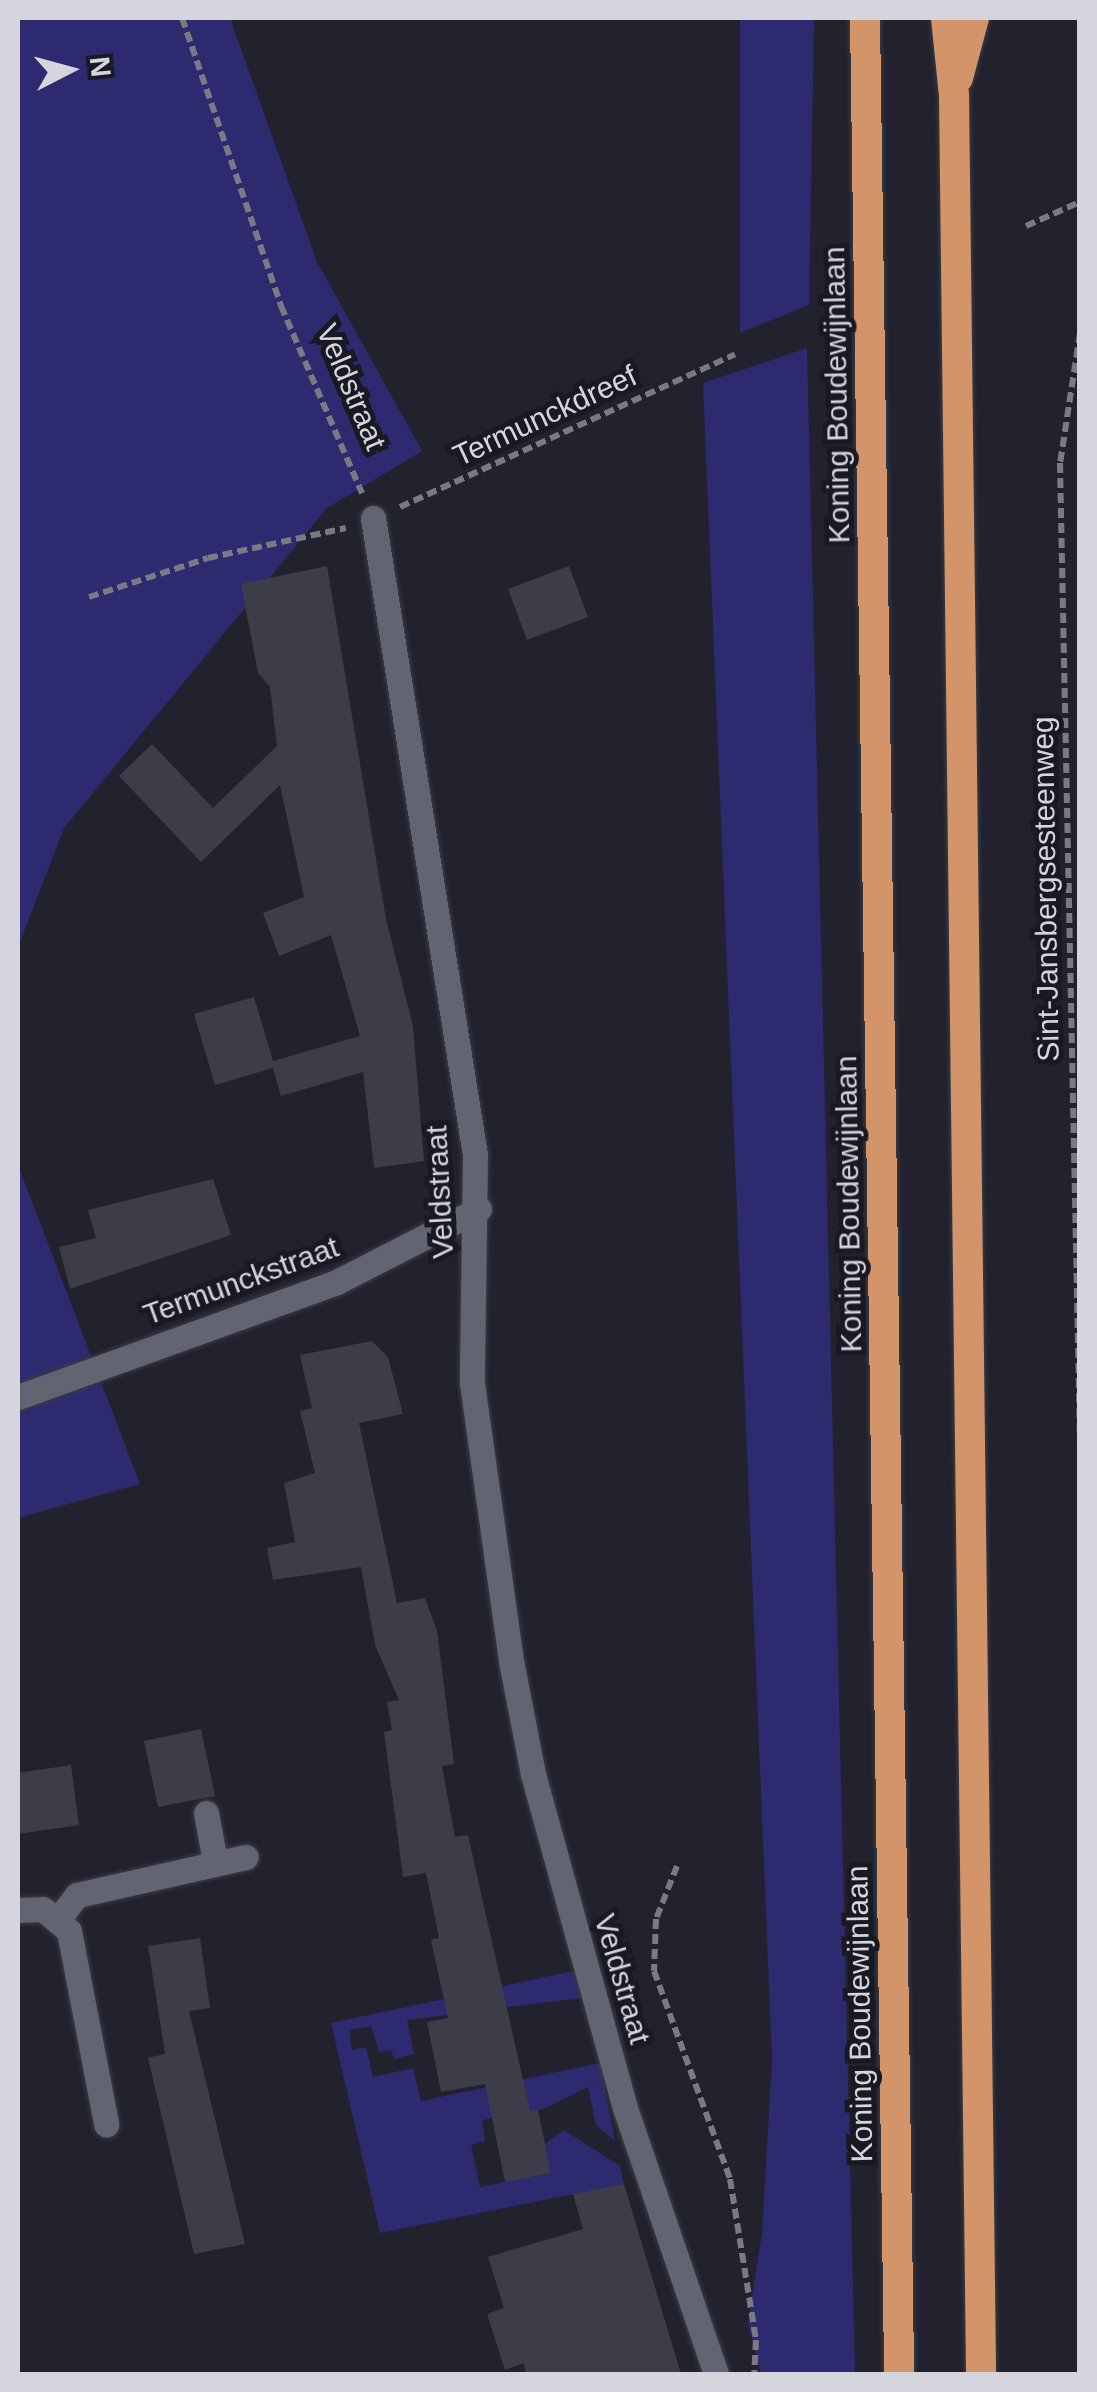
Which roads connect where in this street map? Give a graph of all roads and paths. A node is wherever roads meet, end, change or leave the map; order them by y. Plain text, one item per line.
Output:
1 (182, 18) edge
2 (946, 18) edge
3 (974, 18) edge
4 (864, 23) edge
5 (954, 96) junction
6 (1080, 202) edge
7 (1026, 226) dead end
8 (1080, 333) edge
9 (735, 354) dead end
10 (373, 518) junction
11 (89, 598) dead end
12 (479, 1208) junction
13 (18, 1398) edge
14 (1080, 1445) edge
15 (206, 1812) dead end
16 (246, 1857) dead end
17 (215, 1862) junction
18 (677, 1866) dead end
19 (18, 1910) edge
20 (58, 1918) junction
21 (106, 2124) dead end
22 (716, 2374) edge
23 (754, 2374) edge
24 (900, 2374) edge
25 (981, 2374) edge

1 - 10 path, Veldstraat
2 - 5 highway
3 - 5 highway
4 - 24 highway, Koning Boudewijnlaan
5 - 25 highway
6 - 7 path
8 - 14 path, Sint-Jansbergsesteenweg
9 - 10 path, Termunckdreef
10 - 11 path, Termunckdreef
10 - 12 street, Veldstraat
12 - 13 street, Termunckstraat
12 - 22 street, Veldstraat
15 - 17 street
16 - 17 street
17 - 20 street
18 - 23 path
19 - 20 street
20 - 21 street

